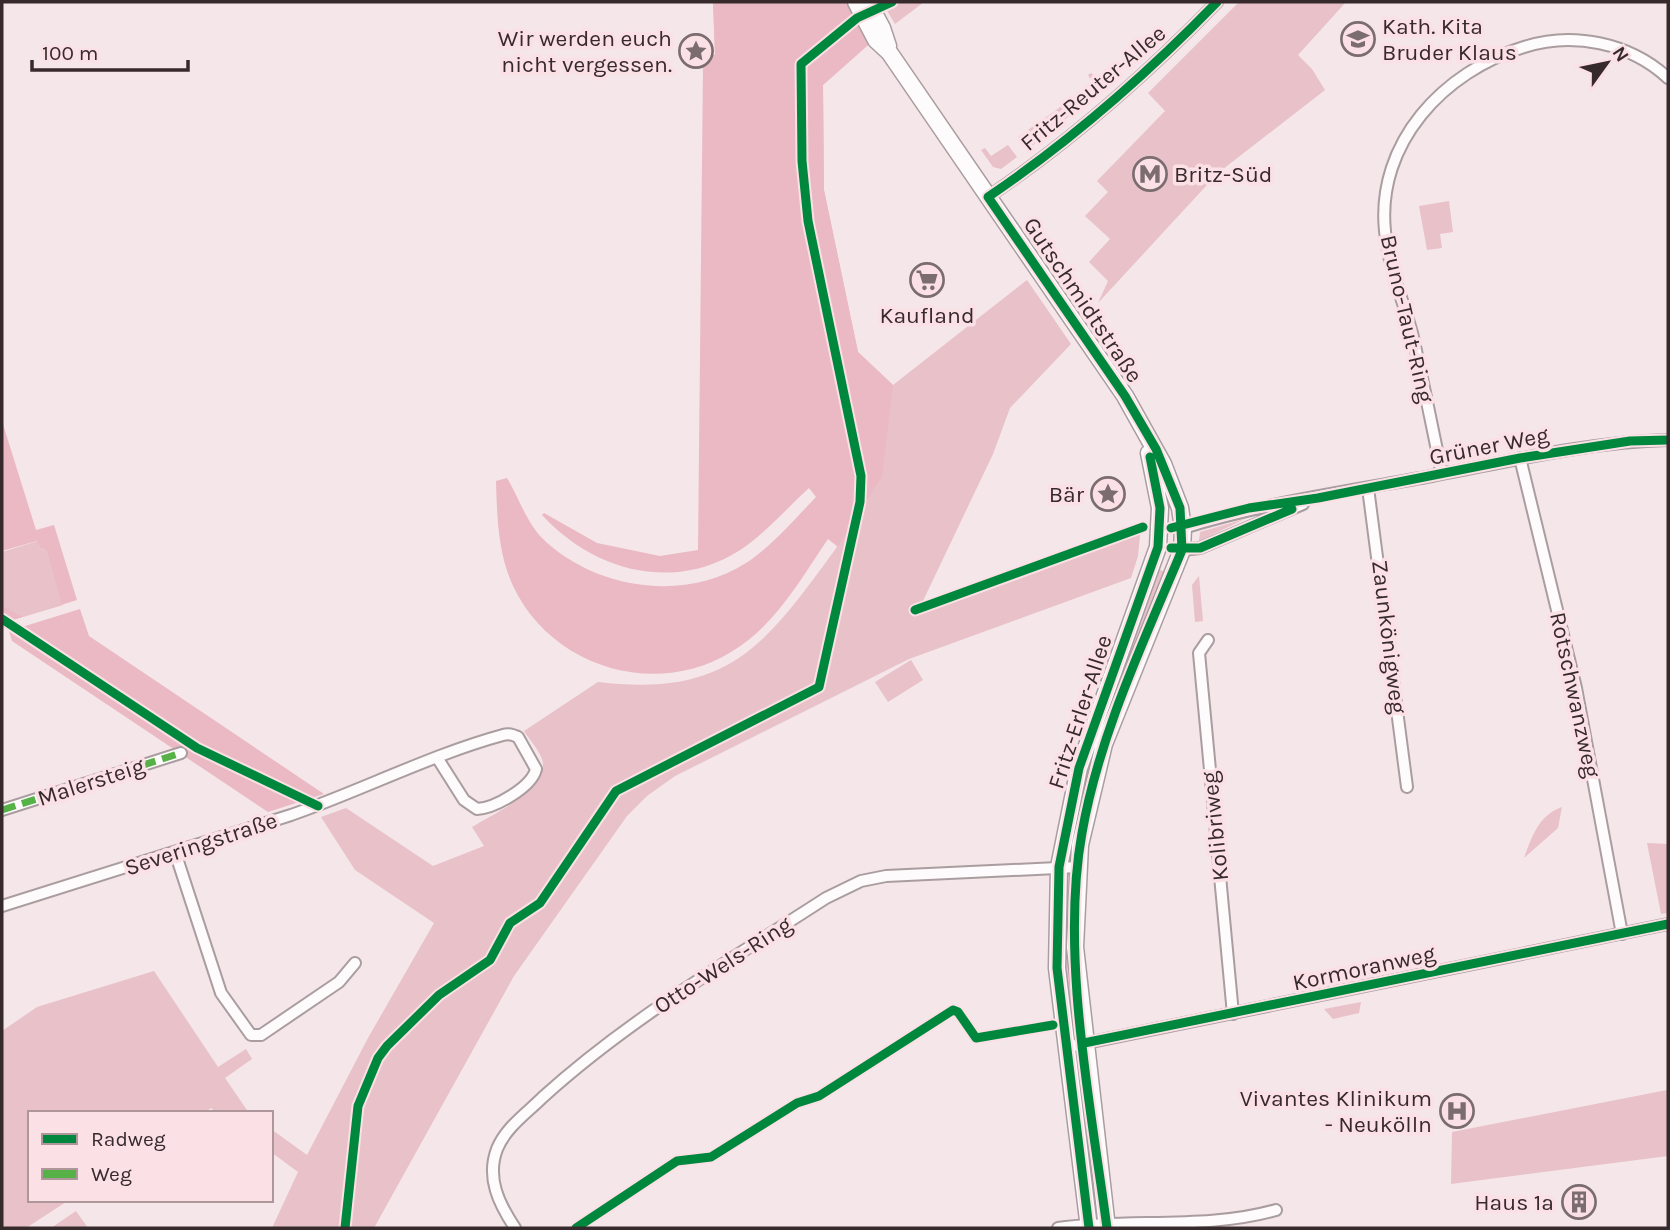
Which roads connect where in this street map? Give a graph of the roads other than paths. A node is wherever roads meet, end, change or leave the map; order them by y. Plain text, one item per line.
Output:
1 (856, 2) edge
2 (868, 2) edge
3 (1217, 2) edge
4 (889, 52) junction
5 (1668, 79) edge
6 (988, 197) junction
7 (1142, 427) junction
8 (1668, 440) edge
9 (1520, 458) junction
10 (1442, 474) junction
11 (1368, 488) junction
12 (1318, 498) junction
13 (1183, 528) junction
14 (1161, 529) junction
15 (1158, 547) junction
16 (1182, 550) junction
17 (1208, 640) dead end
18 (181, 753) dead end
19 (438, 759) junction
20 (1407, 787) dead end
21 (2, 810) edge
22 (175, 852) junction
23 (1059, 867) junction
24 (1078, 867) junction
25 (2, 906) edge
26 (1668, 924) edge
27 (1622, 934) junction
28 (355, 963) dead end
29 (1233, 1014) junction
30 (1084, 1043) junction
31 (1067, 1047) junction
32 (1276, 1210) dead end
33 (1089, 1226) edge
34 (1107, 1227) edge
35 (515, 1228) edge
36 (1058, 1228) edge

1 - 4 street, Gutschmidtstraße
2 - 4 street, Gutschmidtstraße
3 - 6 street, Fritz-Reuter-Allee
4 - 6 street, Gutschmidtstraße
5 - 10 street, Bruno-Taut-Ring
6 - 7 street, Gutschmidtstraße
7 - 13 street, Gutschmidtstraße
7 - 14 street, Gutschmidtstraße
8 - 9 street, Grüner Weg
9 - 10 street, Grüner Weg
9 - 27 street, Rotschwanzweg
10 - 11 street, Grüner Weg
11 - 12 street, Grüner Weg
11 - 20 street, Zaunkönigweg
12 - 13 street, Grüner Weg
12 - 16 street, Grüner Weg
13 - 14 street
13 - 16 street, Fritz-Erler-Allee
14 - 15 street, Fritz-Erler-Allee
15 - 16 street
15 - 23 street, Fritz-Erler-Allee
16 - 24 street, Fritz-Erler-Allee
17 - 29 street, Kolibriweg
18 - 21 street, Malersteig
19 - 19 street, Severingstraße
19 - 22 street, Severingstraße
22 - 25 street, Severingstraße
22 - 28 street
23 - 24 street, Otto-Wels-Ring
23 - 31 street, Fritz-Erler-Allee
23 - 35 street, Otto-Wels-Ring
24 - 30 street, Fritz-Erler-Allee
26 - 27 street, Kormoranweg
27 - 29 street, Kormoranweg
29 - 30 street, Kormoranweg
30 - 31 street, Kormoranweg
30 - 34 street, Fritz-Erler-Allee
31 - 33 street, Fritz-Erler-Allee
32 - 34 street
33 - 34 street
33 - 36 street

